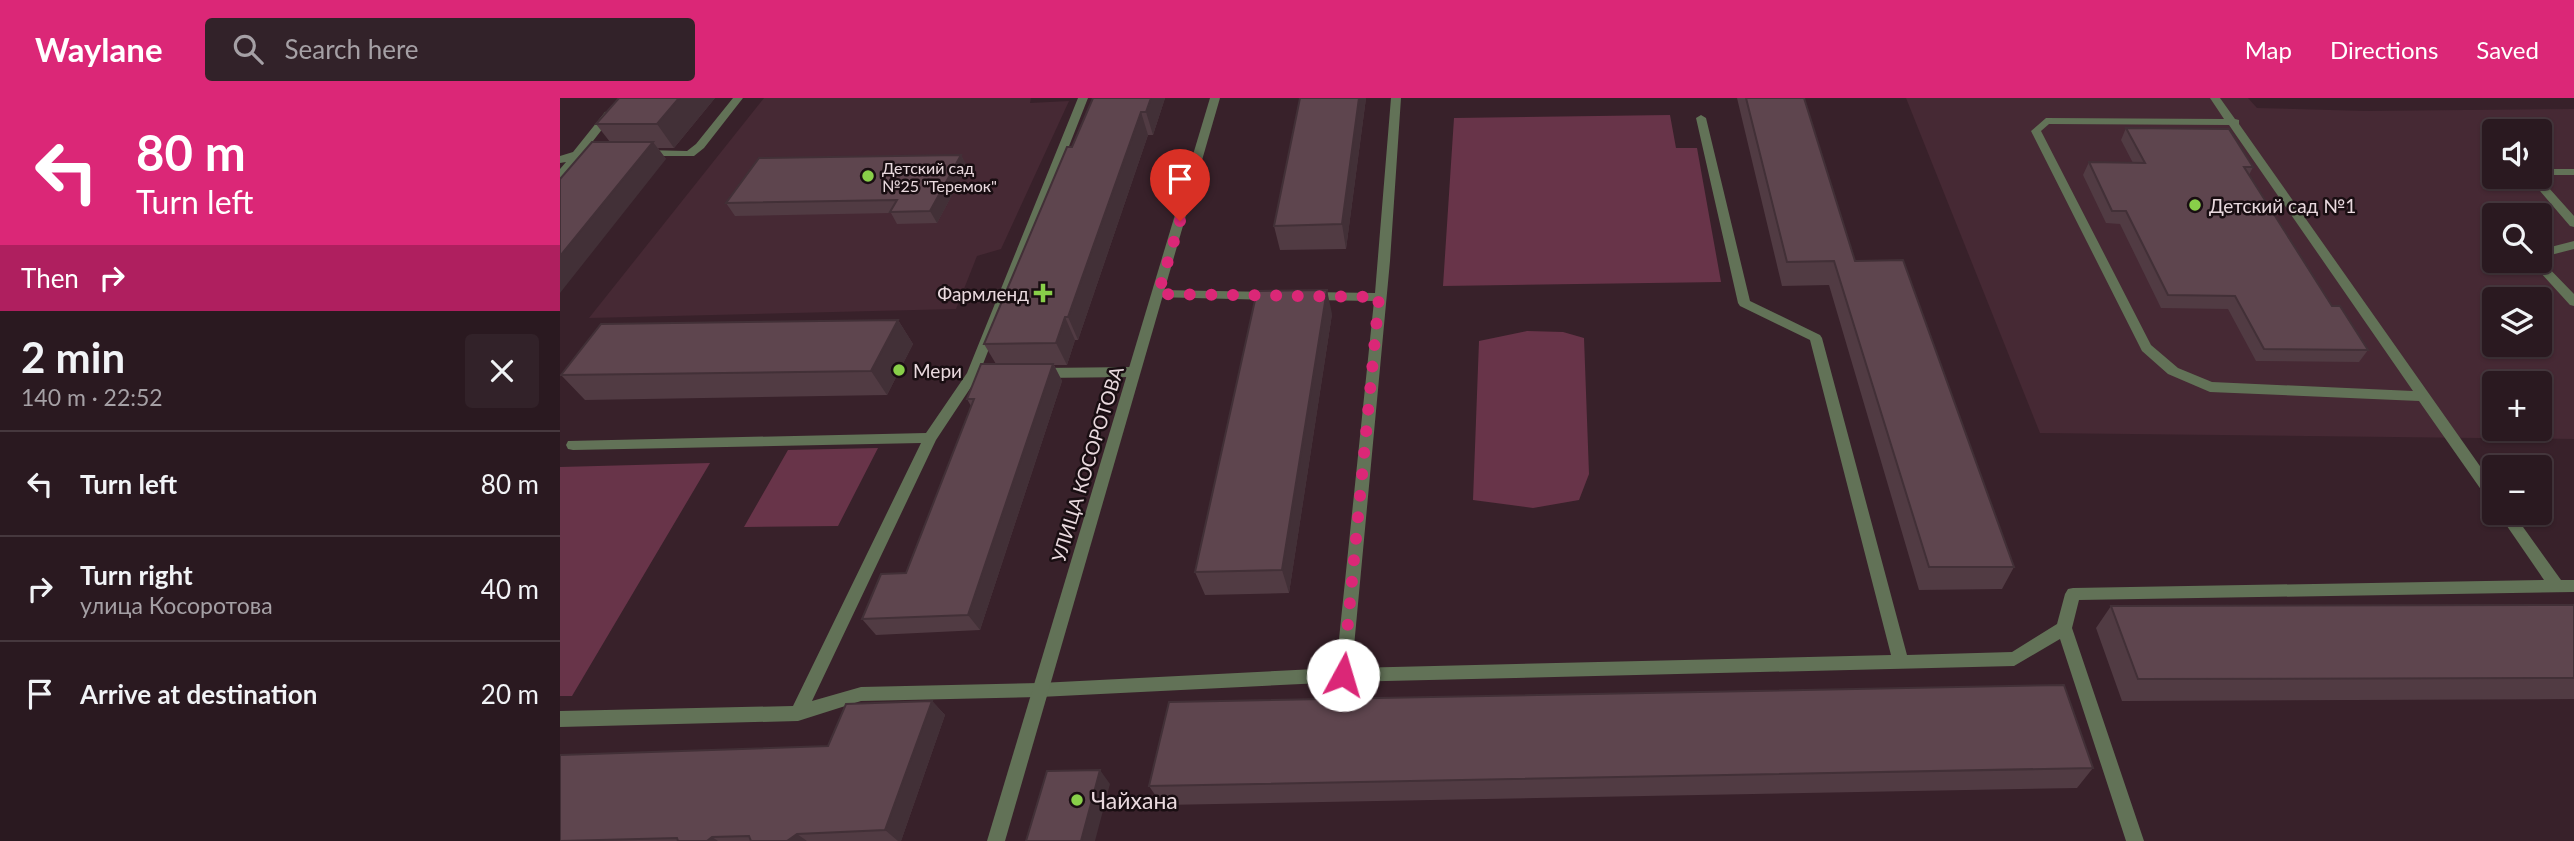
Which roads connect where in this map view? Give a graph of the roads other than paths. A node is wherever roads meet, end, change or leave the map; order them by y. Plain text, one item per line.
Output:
1 (738, 98) edge
2 (1083, 98) edge
3 (1215, 98) edge
4 (1396, 98) edge
5 (2215, 98) edge
6 (619, 100) edge
7 (1701, 118) dead end
8 (2235, 122) junction
9 (580, 153) junction
10 (608, 153) edge
11 (635, 153) edge
12 (560, 160) edge
13 (2552, 172) edge
14 (2574, 172) edge
15 (560, 176) edge
16 (2544, 189) edge
17 (2574, 223) edge
18 (2574, 246) edge
19 (2552, 251) edge
20 (2547, 273) edge
21 (1158, 294) junction
22 (1379, 297) junction
23 (2574, 302) edge
24 (1134, 372) junction
25 (973, 374) junction
26 (2423, 396) junction
27 (930, 438) junction
28 (573, 445) dead end
29 (2482, 480) edge
30 (2514, 525) edge
31 (2557, 586) junction
32 (2574, 586) edge
33 (2064, 628) junction
34 (1901, 663) junction
35 (1343, 675) junction
36 (1040, 690) junction
37 (798, 713) junction
38 (560, 719) edge
39 (996, 841) edge
40 (2135, 841) edge

1 - 11 street
2 - 25 street
3 - 21 street, УЛИЦА КОСОРОТОВА
4 - 22 street
5 - 8 street
6 - 9 street
7 - 34 street
8 - 26 street
8 - 26 street
9 - 10 street
9 - 12 street
9 - 15 street
13 - 14 street
16 - 17 street
18 - 19 street
20 - 23 street
21 - 22 street
21 - 24 street, УЛИЦА КОСОРОТОВА
22 - 35 street
24 - 25 street
24 - 36 street, УЛИЦА КОСОРОТОВА
25 - 27 street
26 - 29 street
27 - 28 street
27 - 37 street
30 - 31 street
31 - 32 street
31 - 33 street
33 - 34 street
33 - 40 street
34 - 35 street
35 - 36 street
36 - 37 street
36 - 39 street, УЛИЦА КОСОРОТОВА
37 - 38 street

